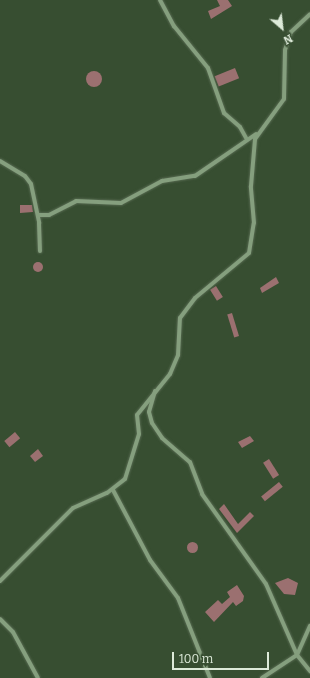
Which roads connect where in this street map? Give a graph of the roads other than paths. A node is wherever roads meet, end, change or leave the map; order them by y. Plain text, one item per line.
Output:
1 (160, 0) edge
2 (310, 14) edge
3 (256, 134) junction
4 (246, 138) junction
5 (0, 162) edge
6 (38, 215) junction
7 (40, 251) dead end
8 (155, 391) junction
9 (113, 490) junction
10 (0, 582) edge
11 (0, 619) edge
12 (310, 626) edge
13 (297, 655) junction
14 (310, 670) edge
15 (38, 678) edge
16 (210, 678) edge
17 (262, 678) edge

1 - 4 street
2 - 3 street
3 - 4 street
3 - 8 street
4 - 6 street
5 - 6 street
6 - 7 street
8 - 9 street
8 - 13 street
9 - 10 street
9 - 16 street
11 - 15 street
12 - 13 street
13 - 14 street
13 - 17 street

